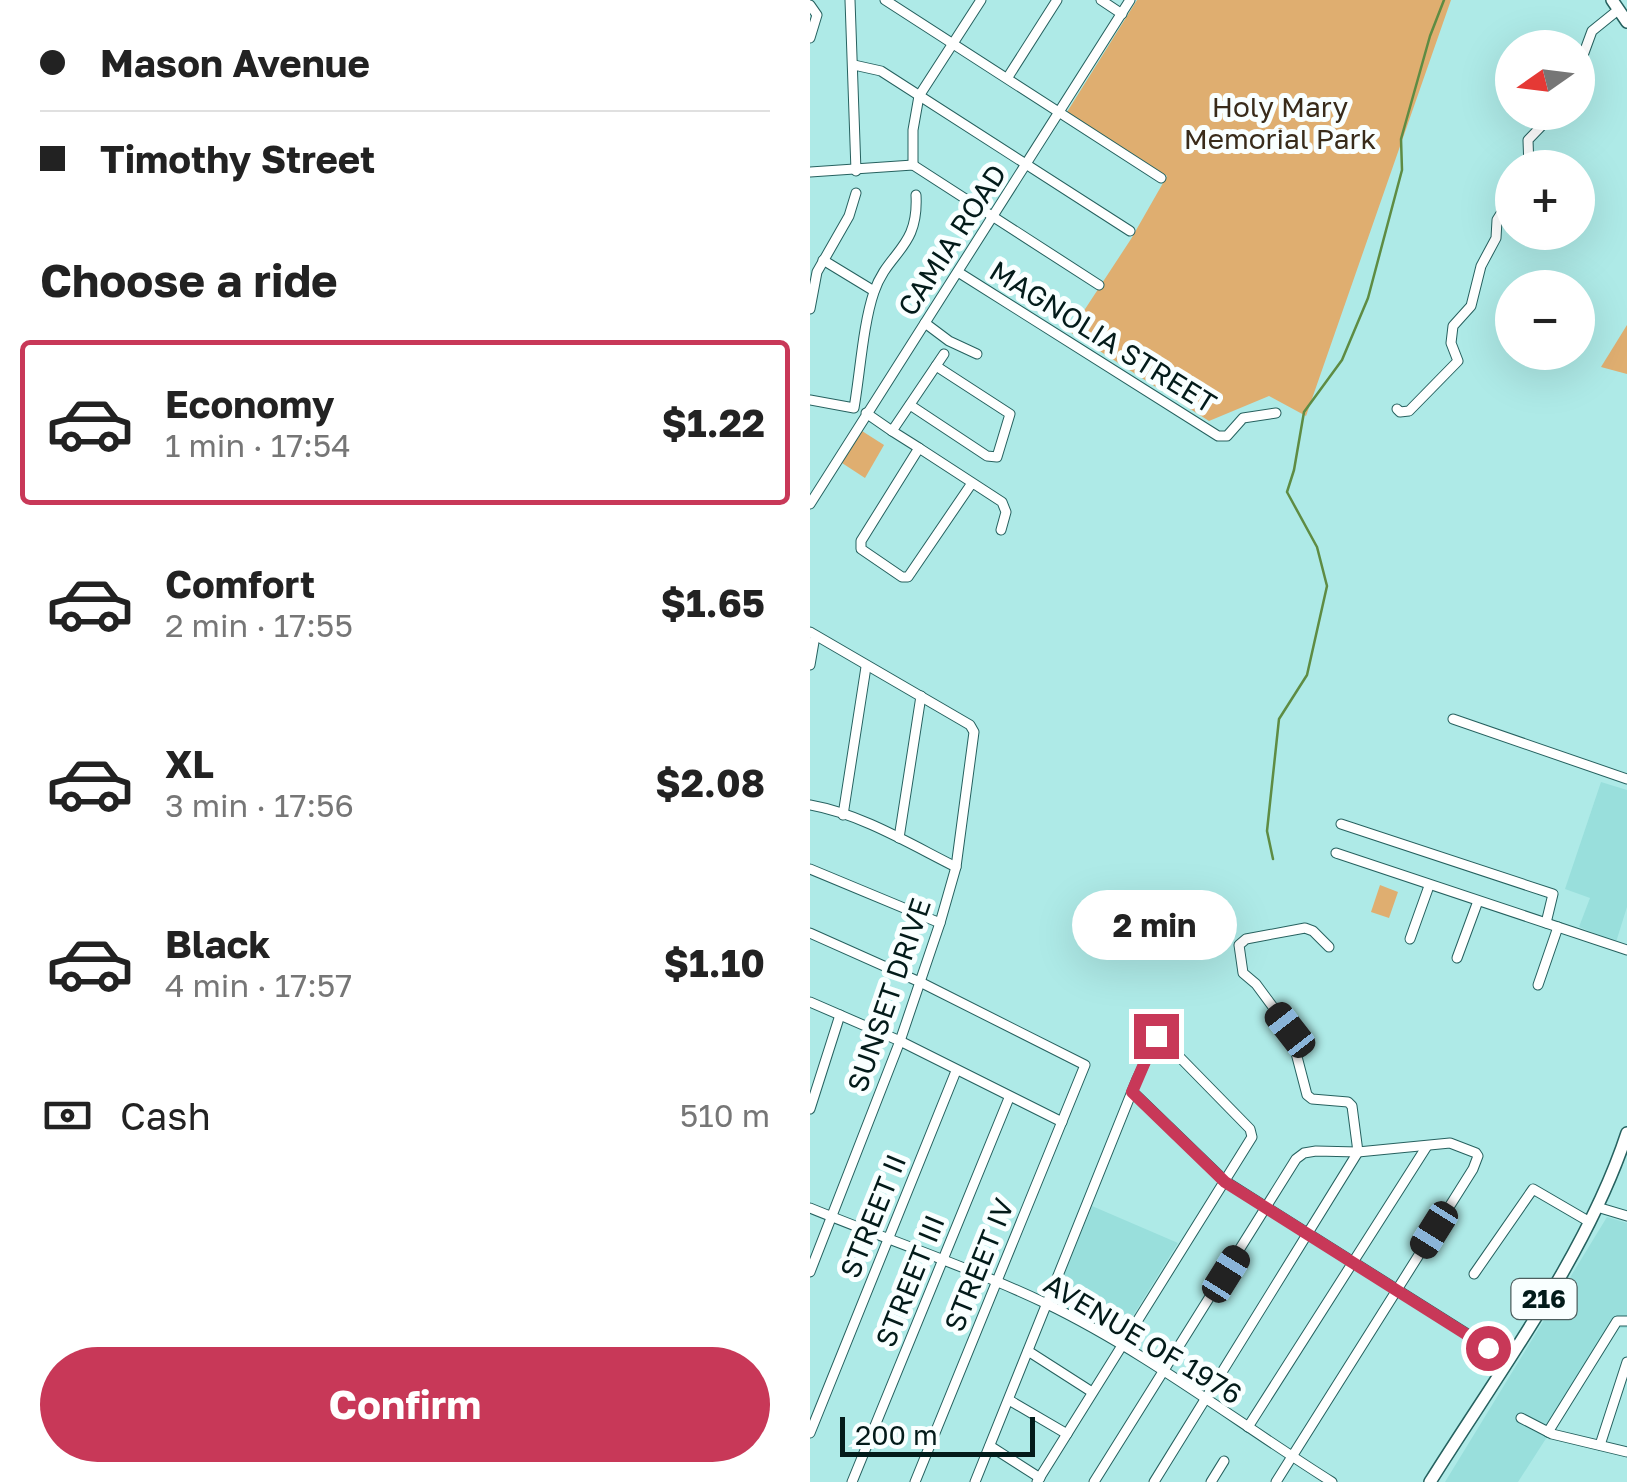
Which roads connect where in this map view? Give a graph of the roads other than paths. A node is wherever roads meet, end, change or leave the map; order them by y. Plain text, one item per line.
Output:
1 (850, 0) edge
2 (885, 0) edge
3 (910, 0) edge
4 (981, 0) edge
5 (1057, 0) edge
6 (1101, 0) edge
7 (1130, 0) edge
8 (1615, 5) edge
9 (813, 7) edge
10 (903, 11) junction
11 (1122, 14) junction
12 (1627, 22) edge
13 (1593, 30) edge
14 (810, 38) edge
15 (954, 43) junction
16 (854, 66) junction
17 (1008, 77) junction
18 (919, 96) junction
19 (1061, 110) junction
20 (1027, 164) junction
21 (913, 165) junction
22 (856, 171) junction
23 (810, 172) edge
24 (1161, 178) dead end
25 (856, 193) dead end
26 (916, 195) dead end
27 (994, 214) junction
28 (1130, 231) dead end
29 (1495, 240) edge
30 (823, 260) junction
31 (958, 272) junction
32 (1099, 285) dead end
33 (874, 290) junction
34 (810, 308) edge
35 (925, 323) junction
36 (944, 354) dead end
37 (977, 354) dead end
38 (936, 366) junction
39 (810, 400) edge
40 (910, 405) junction
41 (854, 408) junction
42 (1397, 409) dead end
43 (1276, 413) dead end
44 (867, 414) junction
45 (892, 431) junction
46 (919, 448) junction
47 (972, 483) junction
48 (810, 504) edge
49 (1001, 530) dead end
50 (812, 634) edge
51 (810, 665) edge
52 (866, 667) junction
53 (921, 696) junction
54 (1453, 720) dead end
55 (1627, 780) edge
56 (810, 805) edge
57 (843, 815) junction
58 (1341, 824) dead end
59 (899, 838) junction
60 (1336, 854) dead end
61 (956, 867) junction
62 (810, 869) edge
63 (1430, 886) junction
64 (1478, 901) junction
65 (940, 923) junction
66 (1546, 923) junction
67 (1558, 927) junction
68 (810, 933) edge
69 (1410, 940) dead end
70 (1328, 947) dead end
71 (1627, 950) edge
72 (1457, 958) dead end
73 (922, 983) junction
74 (1538, 984) dead end
75 (810, 1002) edge
76 (840, 1016) junction
77 (900, 1042) junction
78 (956, 1071) junction
79 (1132, 1092) junction
80 (1009, 1098) junction
81 (810, 1109) edge
82 (1062, 1122) junction
83 (1627, 1133) edge
84 (1427, 1146) junction
85 (1358, 1152) junction
86 (1225, 1182) junction
87 (1597, 1207) junction
88 (810, 1208) edge
89 (1267, 1208) junction
90 (1627, 1216) edge
91 (832, 1217) junction
92 (1588, 1222) junction
93 (1309, 1236) junction
94 (887, 1239) junction
95 (943, 1259) junction
96 (1354, 1264) junction
97 (810, 1272) edge
98 (1474, 1274) dead end
99 (996, 1282) junction
100 (1396, 1290) junction
101 (1046, 1304) junction
102 (1627, 1322) edge
103 (1120, 1345) junction
104 (1028, 1350) junction
105 (1508, 1360) junction
106 (1627, 1362) edge
107 (1164, 1374) junction
108 (1092, 1392) junction
109 (1010, 1400) junction
110 (1205, 1401) junction
111 (1521, 1418) dead end
112 (1248, 1427) junction
113 (1548, 1432) junction
114 (810, 1433) edge
115 (1067, 1434) junction
116 (990, 1446) junction
117 (1600, 1446) junction
118 (1627, 1452) edge
119 (1292, 1457) junction
120 (1224, 1460) dead end
121 (1038, 1480) edge
122 (852, 1482) edge
123 (915, 1482) edge
124 (975, 1482) edge
125 (1094, 1482) edge
126 (1154, 1482) edge
127 (1211, 1482) edge
128 (1276, 1482) edge
129 (1332, 1482) edge
130 (1430, 1482) edge

1 - 16 street
2 - 10 street
3 - 10 street
4 - 15 street
5 - 17 street
6 - 11 street
7 - 11 street, CAMIA ROAD
8 - 12 main road
8 - 13 street
9 - 14 street
10 - 15 street
11 - 19 street, CAMIA ROAD
15 - 17 street
15 - 18 street
16 - 18 street
16 - 22 street
17 - 19 street
18 - 20 street
18 - 21 street
19 - 20 street, CAMIA ROAD
19 - 24 street
20 - 27 street, CAMIA ROAD
20 - 28 street
21 - 22 street
21 - 27 street
22 - 23 street
25 - 30 street
26 - 33 street
27 - 31 street, CAMIA ROAD
27 - 32 street
29 - 42 street
30 - 33 street
30 - 34 street
31 - 35 street, CAMIA ROAD
31 - 43 street, MAGNOLIA STREET
33 - 41 street
35 - 37 street
35 - 44 street, CAMIA ROAD
36 - 38 street
38 - 40 street
38 - 40 street
39 - 41 street
40 - 45 street
41 - 44 street
44 - 45 street
44 - 48 street, CAMIA ROAD
45 - 46 street
46 - 47 street
46 - 47 street
47 - 49 street
50 - 51 street
50 - 52 street
52 - 53 street
52 - 57 street
53 - 59 street
53 - 61 street, SUNSET DRIVE
54 - 55 street
56 - 57 street
57 - 59 street
58 - 66 street
59 - 61 street
60 - 63 street
61 - 65 street, SUNSET DRIVE
62 - 65 street
63 - 64 street
63 - 69 street
64 - 66 street
64 - 72 street
65 - 73 street, SUNSET DRIVE
66 - 67 street
67 - 71 street
67 - 74 street
68 - 73 street
70 - 85 street
73 - 77 street, SUNSET DRIVE
73 - 82 street, STREET IV
75 - 76 street
76 - 77 street
76 - 81 street
77 - 78 street
77 - 91 street, SUNSET DRIVE
78 - 80 street
78 - 94 street, STREET II
79 - 86 street
79 - 86 street
79 - 101 street
80 - 82 street
80 - 95 street, STREET III
82 - 99 street, STREET IV
83 - 87 main road, 216
84 - 85 street
84 - 96 street
84 - 100 street
85 - 89 street
85 - 93 street
86 - 89 street
86 - 103 street
87 - 90 street
87 - 92 main road, 216
88 - 91 street, AVENUE OF 1976
89 - 93 street
89 - 107 street
91 - 94 street, AVENUE OF 1976
91 - 97 street, SUNSET DRIVE
92 - 98 street
92 - 105 main road, 216
93 - 96 street
93 - 110 street
94 - 95 street, AVENUE OF 1976
94 - 114 street, STREET II
95 - 99 street, AVENUE OF 1976
95 - 122 street, STREET III
96 - 100 street
96 - 112 street
99 - 101 street, AVENUE OF 1976
99 - 123 street, STREET IV
100 - 105 street
100 - 119 street
101 - 103 street, AVENUE OF 1976
101 - 104 street
102 - 113 street
103 - 107 street, AVENUE OF 1976
103 - 108 street
104 - 108 street
104 - 109 street
105 - 130 main road, 216
106 - 117 street
107 - 110 street, AVENUE OF 1976
107 - 125 street
108 - 115 street
109 - 115 street
109 - 116 street
110 - 112 street, AVENUE OF 1976
110 - 126 street
111 - 113 street
112 - 119 street, AVENUE OF 1976
113 - 117 street
115 - 121 street
116 - 121 street
116 - 124 street
117 - 118 street
119 - 128 street
119 - 129 street, AVENUE OF 1976
120 - 127 street

